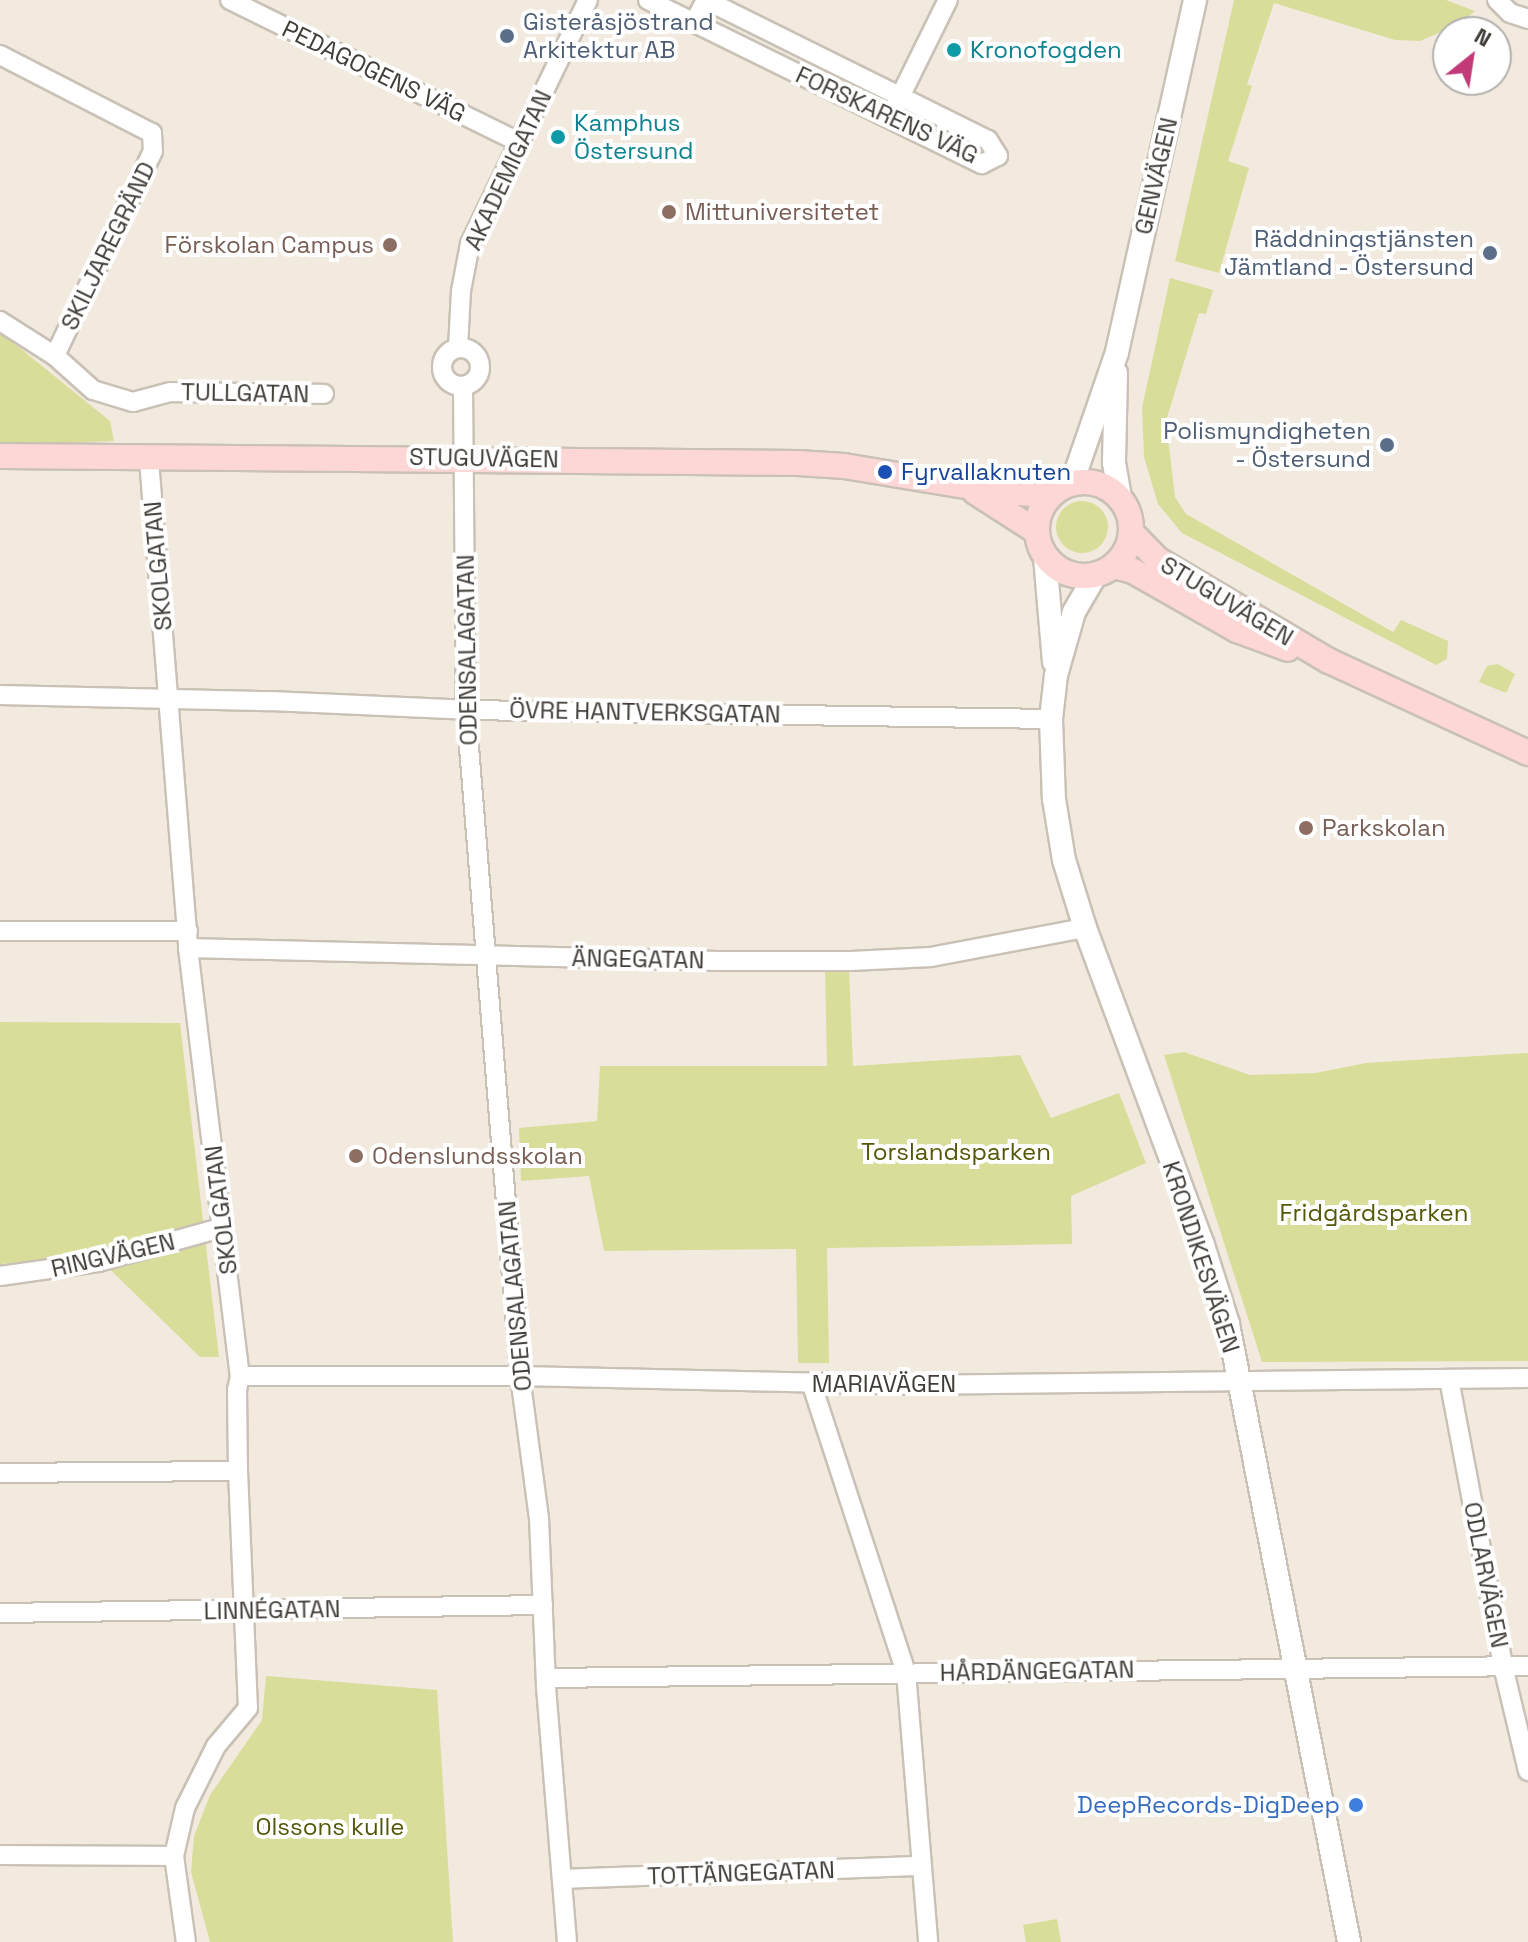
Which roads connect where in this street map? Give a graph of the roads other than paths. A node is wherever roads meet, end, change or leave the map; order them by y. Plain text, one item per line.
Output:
1 (230, 0) edge
2 (588, 0) edge
3 (648, 0) edge
4 (706, 0) edge
5 (948, 0) edge
6 (1195, 0) edge
7 (1497, 0) edge
8 (1528, 19) edge
9 (694, 23) junction
10 (0, 55) edge
11 (900, 96) junction
12 (889, 118) junction
13 (519, 142) junction
14 (0, 321) edge
15 (458, 348) junction
16 (1117, 352) junction
17 (55, 356) junction
18 (463, 386) junction
19 (324, 394) dead end
20 (0, 456) edge
21 (464, 457) junction
22 (149, 460) junction
23 (1072, 483) junction
24 (966, 487) junction
25 (1050, 495) junction
26 (1120, 498) junction
27 (1036, 531) junction
28 (1132, 533) junction
29 (1045, 557) junction
30 (1104, 571) junction
31 (1329, 661) junction
32 (1056, 675) junction
33 (0, 695) edge
34 (169, 700) junction
35 (466, 710) junction
36 (1051, 719) junction
37 (1528, 753) edge
38 (1085, 928) junction
39 (0, 931) edge
40 (188, 940) junction
41 (485, 955) junction
42 (224, 1227) junction
43 (0, 1276) edge
44 (240, 1376) junction
45 (520, 1376) junction
46 (1528, 1378) edge
47 (1449, 1379) junction
48 (1239, 1381) junction
49 (812, 1385) junction
50 (238, 1471) junction
51 (0, 1473) edge
52 (543, 1605) junction
53 (245, 1610) junction
54 (0, 1613) edge
55 (1503, 1666) junction
56 (1528, 1666) edge
57 (1295, 1668) junction
58 (906, 1672) junction
59 (546, 1678) junction
60 (1528, 1771) edge
61 (0, 1855) edge
62 (174, 1856) junction
63 (921, 1866) junction
64 (562, 1879) junction
65 (186, 1942) edge
66 (567, 1942) edge
67 (928, 1942) edge
68 (1349, 1942) edge

1 - 13 street, PEDAGOGENS VÄG
2 - 13 street, AKADEMIGATAN
3 - 9 street, FORSKARENS VÄG
4 - 9 street
4 - 11 street, FORSKARENS VÄG
5 - 11 street
6 - 16 street, GENVÄGEN
7 - 8 street
9 - 12 street, FORSKARENS VÄG
10 - 17 street, SKILJAREGRÄND
11 - 12 street
11 - 12 street, FORSKARENS VÄG
13 - 15 street, AKADEMIGATAN
14 - 17 street, TULLGATAN
15 - 18 street
15 - 18 street
16 - 23 street, GENVÄGEN
16 - 26 street, GENVÄGEN
17 - 19 street, TULLGATAN
18 - 21 street, ODENSALAGATAN
20 - 22 main road, STUGUVÄGEN
21 - 22 main road, STUGUVÄGEN
21 - 24 main road, STUGUVÄGEN
21 - 35 street, ODENSALAGATAN
22 - 34 street, SKOLGATAN
23 - 25 main road
23 - 26 main road
24 - 25 main road, STUGUVÄGEN
24 - 27 main road, STUGUVÄGEN
25 - 27 main road
26 - 28 main road
27 - 29 main road
28 - 30 main road
28 - 31 main road, STUGUVÄGEN
29 - 30 main road
29 - 32 street, KRONDIKESVÄGEN
30 - 31 main road, STUGUVÄGEN
30 - 32 street, KRONDIKESVÄGEN
31 - 37 main road, STUGUVÄGEN
32 - 36 street, KRONDIKESVÄGEN
33 - 34 street, ÖVRE HANTVERKSGATAN
34 - 35 street, ÖVRE HANTVERKSGATAN
34 - 40 street, SKOLGATAN
35 - 36 street, ÖVRE HANTVERKSGATAN
35 - 41 street, ODENSALAGATAN
36 - 38 street, KRONDIKESVÄGEN
38 - 41 street, ÄNGEGATAN
38 - 48 street, KRONDIKESVÄGEN
39 - 40 street, ÄNGEGATAN
40 - 41 street, ÄNGEGATAN
40 - 42 street, SKOLGATAN
41 - 45 street, ODENSALAGATAN
42 - 43 street, RINGVÄGEN
42 - 44 street, SKOLGATAN
44 - 45 street, MARIAVÄGEN
44 - 50 street, SKOLGATAN
45 - 49 street, MARIAVÄGEN
45 - 52 street, ODENSALAGATAN
46 - 47 street, MARIAVÄGEN
47 - 48 street, MARIAVÄGEN
47 - 55 street, ODLARVÄGEN
48 - 49 street, MARIAVÄGEN
48 - 57 street, KRONDIKESVÄGEN
49 - 58 street
50 - 51 street
50 - 53 street, SKOLGATAN
52 - 53 street, LINNÉGATAN
52 - 59 street, ODENSALAGATAN
53 - 54 street, LINNÉGATAN
53 - 62 street, SKOLGATAN
55 - 56 street, HÅRDÄNGEGATAN
55 - 57 street, HÅRDÄNGEGATAN
55 - 60 street, ODLARVÄGEN
57 - 58 street, HÅRDÄNGEGATAN
57 - 68 street, KRONDIKESVÄGEN
58 - 59 street, HÅRDÄNGEGATAN
58 - 63 street
59 - 64 street, ODENSALAGATAN
61 - 62 street
62 - 65 street, SKOLGATAN
63 - 64 street, TOTTÄNGEGATAN
63 - 67 street
64 - 66 street, ODENSALAGATAN

